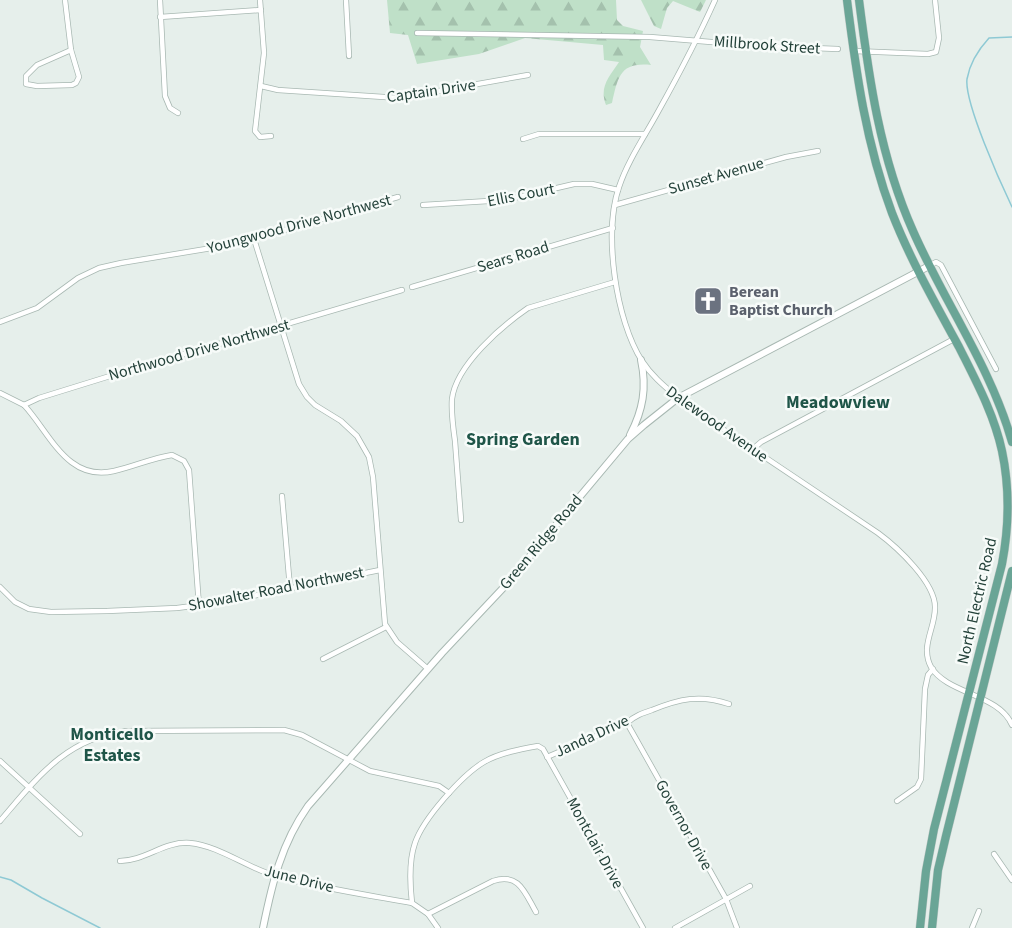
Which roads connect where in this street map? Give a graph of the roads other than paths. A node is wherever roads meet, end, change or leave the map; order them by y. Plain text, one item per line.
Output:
1 (65, 0) edge
2 (160, 0) edge
3 (260, 0) edge
4 (346, 0) edge
5 (715, 0) edge
6 (847, 0) edge
7 (859, 0) edge
8 (935, 0) edge
9 (261, 10) junction
10 (160, 17) junction
11 (417, 33) dead end
12 (696, 40) junction
13 (838, 49) dead end
14 (71, 50) junction
15 (854, 51) junction
16 (866, 53) junction
17 (349, 56) dead end
18 (528, 75) dead end
19 (261, 86) junction
20 (178, 113) dead end
21 (645, 134) junction
22 (271, 136) dead end
23 (523, 139) dead end
24 (818, 151) dead end
25 (618, 190) junction
26 (398, 197) dead end
27 (423, 205) dead end
28 (615, 205) junction
29 (613, 228) junction
30 (254, 239) junction
31 (929, 266) junction
32 (918, 271) junction
33 (615, 282) junction
34 (412, 287) dead end
35 (402, 290) dead end
36 (0, 322) edge
37 (280, 326) junction
38 (975, 329) junction
39 (965, 335) junction
40 (954, 339) junction
41 (641, 360) junction
42 (996, 369) dead end
43 (0, 393) edge
44 (678, 398) junction
45 (24, 405) junction
46 (628, 439) junction
47 (1012, 442) edge
48 (753, 449) junction
49 (282, 496) dead end
50 (461, 520) dead end
51 (380, 570) junction
52 (1012, 571) edge
53 (0, 587) edge
54 (290, 588) junction
55 (199, 606) junction
56 (386, 627) junction
57 (323, 659) dead end
58 (428, 669) junction
59 (933, 669) junction
60 (969, 693) junction
61 (979, 698) junction
62 (729, 704) dead end
63 (627, 723) junction
64 (1012, 725) edge
65 (548, 757) junction
66 (350, 759) junction
67 (0, 760) edge
68 (29, 788) junction
69 (449, 793) junction
70 (897, 801) dead end
71 (0, 821) edge
72 (80, 834) dead end
73 (994, 854) dead end
74 (120, 861) dead end
75 (274, 876) junction
76 (1012, 880) edge
77 (750, 886) dead end
78 (726, 899) junction
79 (412, 903) junction
80 (979, 911) dead end
81 (536, 912) dead end
82 (428, 914) junction
83 (263, 928) edge
84 (438, 928) edge
85 (643, 928) edge
86 (675, 928) edge
87 (737, 928) edge
88 (920, 928) edge
89 (932, 928) edge
90 (972, 928) edge

1 - 14 street
2 - 10 street
3 - 9 street
4 - 17 street
5 - 12 street, Dalewood Avenue
6 - 15 main road, North Electric Road
7 - 16 main road
8 - 16 street
9 - 10 street
9 - 19 street
10 - 20 street
11 - 12 street, Millbrook Street
12 - 13 street, Millbrook Street
12 - 21 street, Dalewood Avenue
14 - 14 street
15 - 16 street
15 - 32 main road, North Electric Road
16 - 31 main road
18 - 19 street, Captain Drive
19 - 22 street
21 - 23 street
21 - 25 street, Dalewood Avenue
24 - 28 street, Sunset Avenue
25 - 27 street, Ellis Court
25 - 28 street, Dalewood Avenue
26 - 30 street, Youngwood Drive Northwest
28 - 29 street, Dalewood Avenue
29 - 33 street, Dalewood Avenue
29 - 34 street, Sears Road
30 - 36 street, Youngwood Drive Northwest
30 - 37 street
31 - 32 street, Green Ridge Road
31 - 38 street
31 - 39 main road
32 - 40 main road, North Electric Road
32 - 44 street, Green Ridge Road
33 - 41 street, Dalewood Avenue
33 - 50 street
35 - 37 street, Northwood Drive Northwest
37 - 45 street, Northwood Drive Northwest
37 - 51 street
38 - 39 street
38 - 42 street
39 - 47 main road
40 - 48 street
40 - 60 main road, North Electric Road
41 - 44 street, Dalewood Avenue
41 - 46 street
43 - 45 street
44 - 46 street, Green Ridge Road
44 - 48 street, Dalewood Avenue
45 - 55 street
46 - 58 street, Green Ridge Road
48 - 59 street, Dalewood Avenue
49 - 54 street
51 - 54 street, Showalter Road Northwest
51 - 56 street
52 - 61 main road, North Electric Road
53 - 55 street, Showalter Road Northwest
54 - 55 street, Showalter Road Northwest
56 - 57 street
56 - 58 street
58 - 66 street, Green Ridge Road
59 - 60 street
59 - 70 street
60 - 61 street
60 - 88 main road, North Electric Road
61 - 64 street
61 - 89 main road, North Electric Road
62 - 63 street, Janda Drive
63 - 65 street, Janda Drive
63 - 78 street, Governor Drive
65 - 69 street, Janda Drive
65 - 85 street, Montclair Drive
66 - 68 street
66 - 69 street
66 - 75 street, Green Ridge Road
67 - 68 street
68 - 71 street
68 - 72 street
69 - 79 street, Janda Drive
73 - 76 street
74 - 75 street, June Drive
75 - 79 street, June Drive
75 - 83 street, Green Ridge Road
77 - 78 street
78 - 86 street
78 - 87 street, Governor Drive
79 - 82 street, June Drive
80 - 90 street
81 - 82 street
82 - 84 street, June Drive

